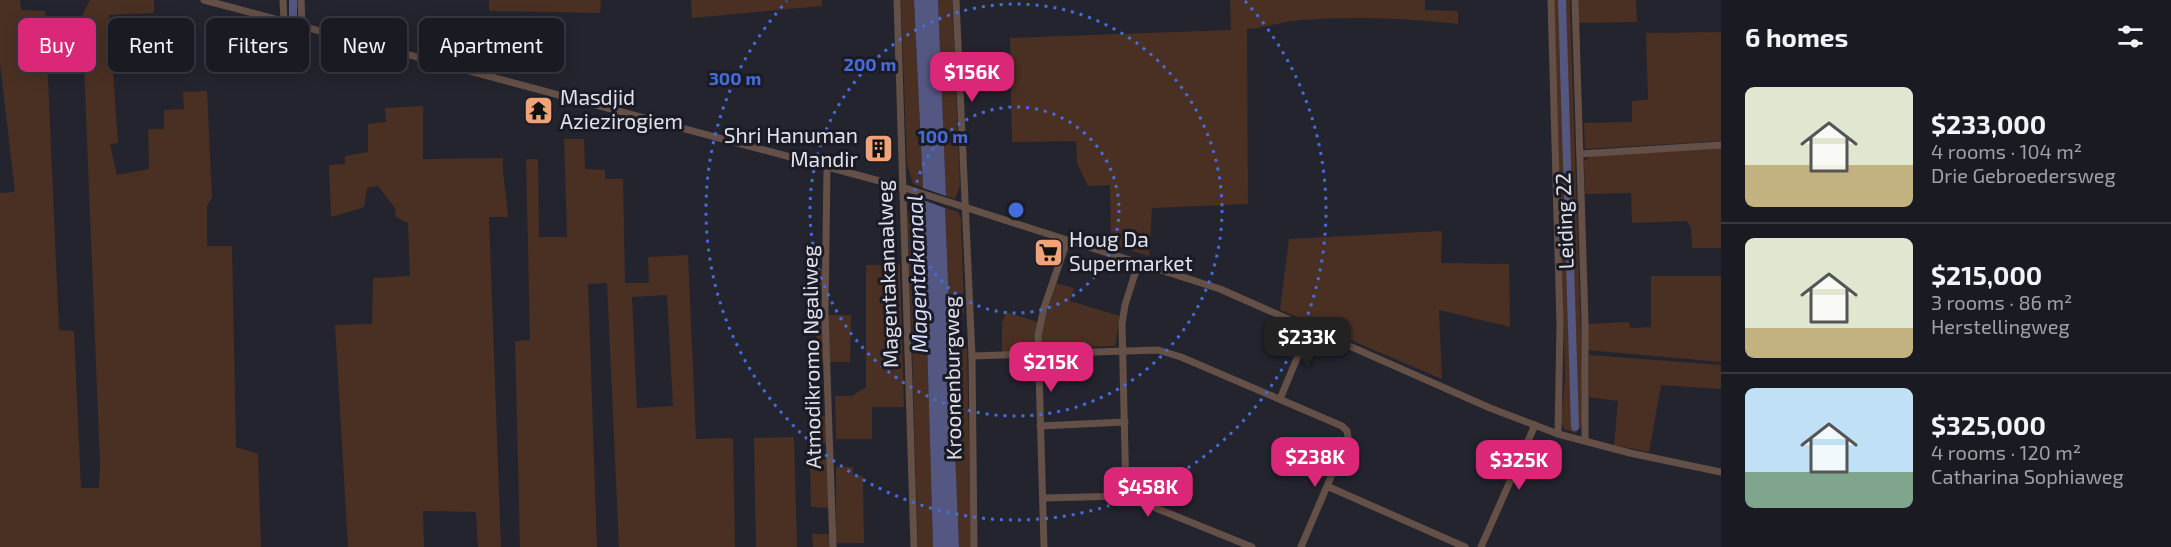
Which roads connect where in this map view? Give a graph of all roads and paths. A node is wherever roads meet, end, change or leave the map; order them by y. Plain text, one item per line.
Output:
1 (204, 0) edge
2 (283, 0) edge
3 (301, 0) edge
4 (897, 0) edge
5 (956, 0) edge
6 (1551, 0) edge
7 (1575, 0) edge
8 (273, 18) edge
9 (284, 18) edge
10 (302, 18) edge
11 (309, 28) edge
12 (1721, 145) edge
13 (1580, 154) junction
14 (827, 167) junction
15 (902, 187) junction
16 (964, 208) junction
17 (1067, 241) junction
18 (1138, 264) junction
19 (1310, 327) junction
20 (1123, 349) junction
21 (1037, 353) junction
22 (972, 356) junction
23 (1280, 399) junction
24 (1125, 422) junction
25 (1535, 425) junction
26 (1040, 426) junction
27 (1558, 434) junction
28 (1585, 441) junction
29 (1721, 472) edge
30 (1329, 487) junction
31 (1126, 496) junction
32 (1043, 498) junction
33 (833, 547) edge
34 (914, 547) edge
35 (974, 547) edge
36 (1044, 547) edge
37 (1252, 547) edge
38 (1301, 547) edge
39 (1465, 547) edge
40 (1480, 547) edge

1 - 8 street
2 - 9 street
3 - 10 street
4 - 15 street, Magentakanaalweg
5 - 16 street, Kroonenburgweg
6 - 27 street, Leiding 22
7 - 13 street, Leiding 22
11 - 14 street
12 - 13 street
13 - 28 street, Leiding 22
14 - 15 street
14 - 33 street, Atmodikromo Ngaliweg
15 - 16 street
15 - 34 street, Magentakanaalweg
16 - 17 street
16 - 22 street, Kroonenburgweg
17 - 18 street
17 - 21 street
18 - 19 street
18 - 20 street
19 - 23 street
19 - 25 street
20 - 21 street
20 - 23 street
20 - 24 street
21 - 22 street
21 - 26 street
22 - 35 street, Kroonenburgweg
23 - 30 street
24 - 26 street
24 - 31 street
25 - 27 street
25 - 40 street
26 - 32 street
27 - 28 street
28 - 29 street
30 - 38 street
30 - 39 street
31 - 32 street
31 - 37 street
32 - 36 street

